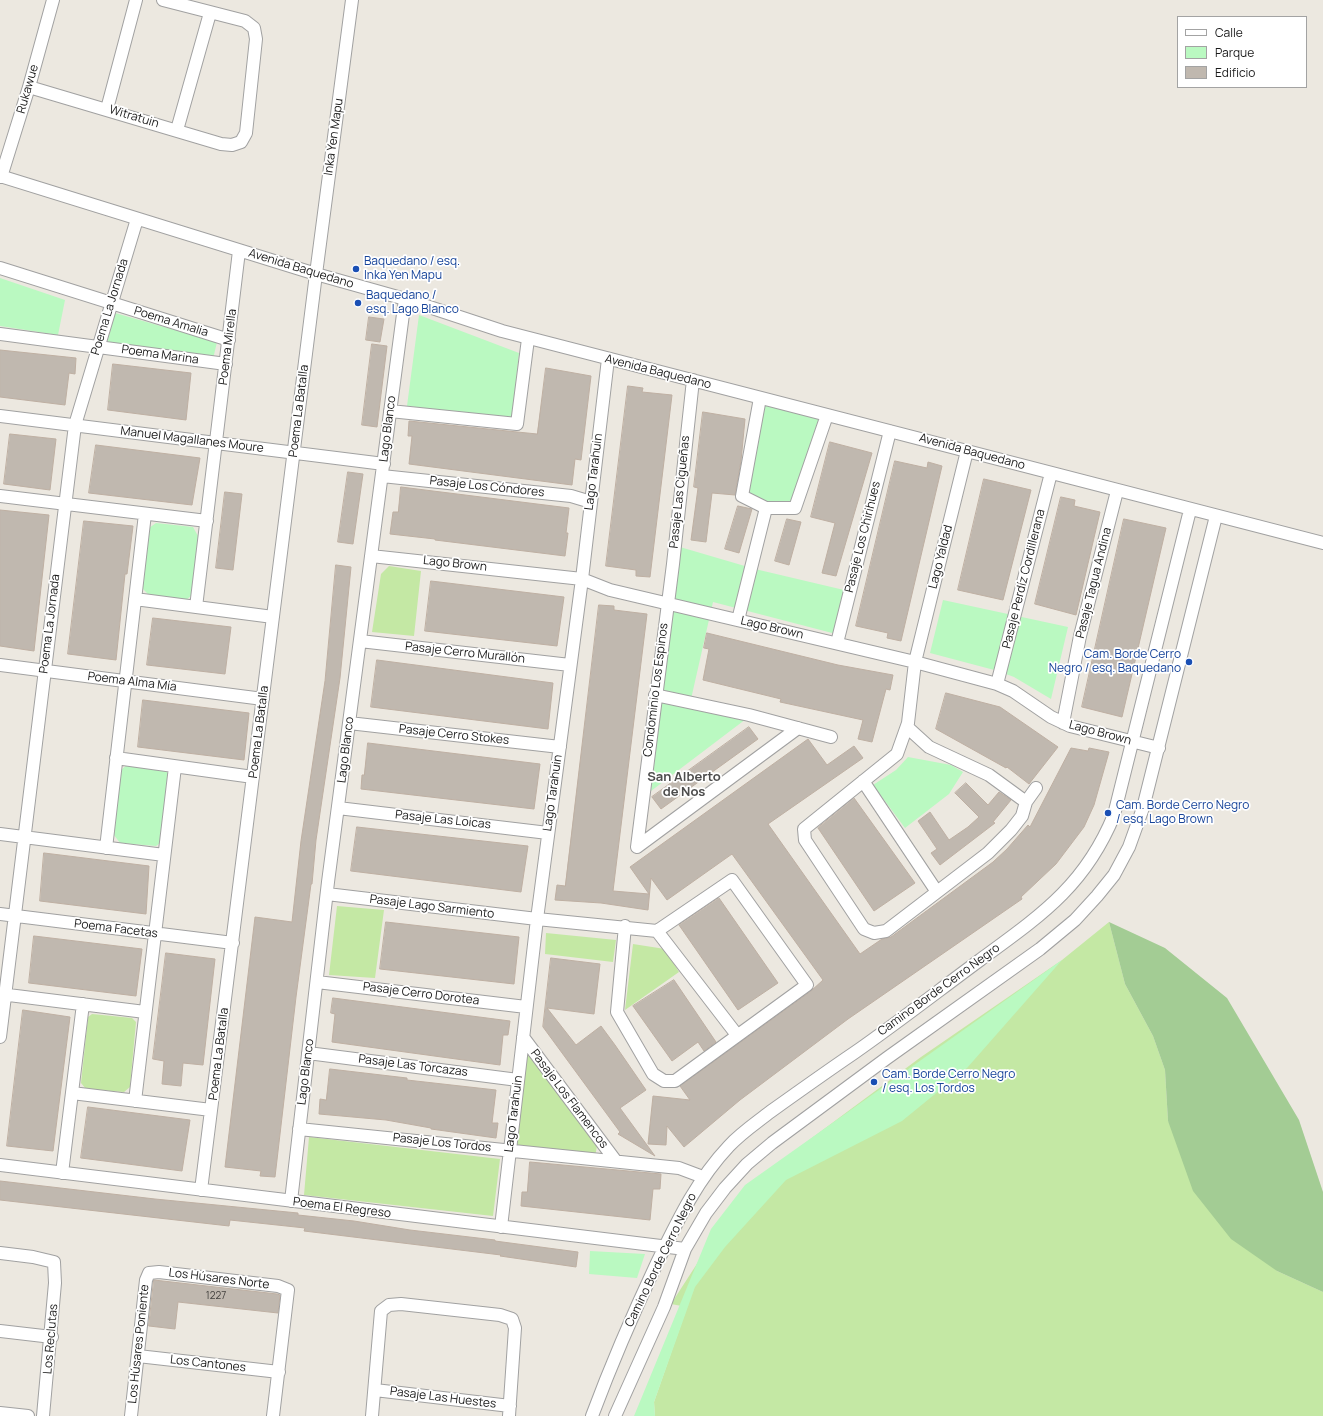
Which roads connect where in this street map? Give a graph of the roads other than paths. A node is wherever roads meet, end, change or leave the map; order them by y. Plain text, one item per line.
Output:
1 (53, 0) edge
2 (136, 0) edge
3 (162, 0) edge
4 (352, 0) edge
5 (210, 13) junction
6 (29, 87) junction
7 (107, 109) junction
8 (178, 130) junction
9 (1, 177) edge
10 (137, 219) junction
11 (240, 251) junction
12 (0, 268) edge
13 (316, 274) junction
14 (405, 299) junction
15 (111, 303) junction
16 (0, 334) edge
17 (528, 339) junction
18 (229, 340) junction
19 (98, 347) junction
20 (608, 359) junction
21 (226, 364) junction
22 (693, 380) junction
23 (760, 398) junction
24 (390, 412) junction
25 (827, 415) junction
26 (0, 416) edge
27 (75, 425) junction
28 (890, 431) junction
29 (216, 443) junction
30 (967, 451) junction
31 (294, 453) junction
32 (383, 470) junction
33 (1051, 473) junction
34 (1116, 491) junction
35 (0, 496) edge
36 (591, 502) junction
37 (65, 505) junction
38 (766, 508) junction
39 (1190, 510) junction
40 (145, 514) junction
41 (1216, 516) junction
42 (207, 521) junction
43 (1323, 544) edge
44 (371, 556) junction
45 (582, 579) junction
46 (135, 599) junction
47 (667, 603) junction
48 (196, 607) junction
49 (273, 617) junction
50 (738, 620) junction
51 (360, 641) junction
52 (837, 644) junction
53 (915, 662) junction
54 (0, 665) edge
55 (570, 665) junction
56 (44, 671) junction
57 (125, 681) junction
58 (997, 684) junction
59 (655, 696) junction
60 (263, 699) junction
61 (349, 723) junction
62 (1062, 723) junction
63 (906, 727) junction
64 (798, 728) junction
65 (831, 737) dead end
66 (1133, 742) junction
67 (560, 747) junction
68 (1159, 748) junction
69 (116, 758) junction
70 (175, 767) junction
71 (253, 778) junction
72 (863, 781) junction
73 (1036, 788) dead end
74 (1026, 802) junction
75 (338, 808) junction
76 (548, 833) junction
77 (0, 834) edge
78 (25, 838) junction
79 (106, 848) junction
80 (164, 855) junction
81 (937, 892) junction
82 (327, 894) junction
83 (0, 914) edge
84 (16, 916) junction
85 (537, 919) junction
86 (625, 926) junction
87 (657, 931) junction
88 (154, 934) junction
89 (233, 944) junction
90 (317, 982) junction
91 (3, 994) edge
92 (83, 1004) junction
93 (526, 1007) junction
94 (145, 1012) junction
95 (736, 1035) junction
96 (0, 1037) edge
97 (523, 1037) junction
98 (308, 1053) junction
99 (518, 1080) junction
100 (72, 1093) junction
101 (135, 1101) junction
102 (211, 1110) junction
103 (300, 1129) junction
104 (510, 1149) junction
105 (615, 1160) junction
106 (0, 1164) edge
107 (62, 1172) junction
108 (703, 1177) junction
109 (201, 1190) junction
110 (291, 1201) junction
111 (501, 1227) junction
112 (665, 1247) junction
113 (685, 1249) junction
114 (0, 1252) edge
115 (149, 1273) joint
116 (0, 1331) edge
117 (52, 1337) junction
118 (138, 1356) junction
119 (279, 1372) junction
120 (375, 1390) junction
121 (510, 1411) edge
122 (0, 1413) edge
123 (28, 1416) edge
124 (44, 1416) edge
125 (131, 1416) edge
126 (273, 1416) edge
127 (372, 1416) edge
128 (592, 1416) edge
129 (616, 1416) edge

1 - 6 street, Rukawue
2 - 7 street
3 - 5 street
4 - 13 street, Inka Yen Mapu
5 - 8 street
5 - 8 street, Witratuin
6 - 7 street, Witratuin
6 - 9 street, Rukawue
7 - 8 street, Witratuin
9 - 10 street, Avenida Baquedano
10 - 11 street, Avenida Baquedano
10 - 15 street, Poema La Jornada
11 - 13 street, Avenida Baquedano
11 - 18 street, Poema Mirella
12 - 15 street, Poema Amalia
13 - 14 street, Avenida Baquedano
13 - 31 street, Poema La Batalla
14 - 17 street, Avenida Baquedano
14 - 24 street, Lago Blanco
15 - 18 street, Poema Amalia
15 - 19 street, Poema La Jornada
16 - 19 street, Poema Marina
17 - 20 street, Avenida Baquedano
17 - 24 street
18 - 21 street, Poema Mirella
19 - 21 street, Poema Marina
19 - 27 street, Poema La Jornada
20 - 22 street, Avenida Baquedano
20 - 36 street, Lago Tarahuin
21 - 29 street, Poema Mirella
22 - 23 street, Avenida Baquedano
22 - 47 street, Pasaje Las Cigueñas
23 - 25 street, Avenida Baquedano
23 - 38 street
24 - 32 street, Lago Blanco
25 - 28 street, Avenida Baquedano
25 - 38 street
26 - 27 street, Manuel Magallanes Moure
27 - 29 street, Manuel Magallanes Moure
27 - 37 street, Poema La Jornada
28 - 30 street, Avenida Baquedano
28 - 52 street, Pasaje Los Chirihues
29 - 31 street, Manuel Magallanes Moure
29 - 42 street, Poema Mirella
30 - 33 street, Avenida Baquedano
30 - 53 street, Lago Yaldad
31 - 32 street, Manuel Magallanes Moure
31 - 49 street, Poema La Batalla
32 - 36 street, Pasaje Los Cóndores
32 - 44 street, Lago Blanco
33 - 34 street, Avenida Baquedano
33 - 58 street, Pasaje Perdíz Cordillerana
34 - 39 street, Avenida Baquedano
34 - 62 street, Pasaje Tagua Andina
35 - 37 street
36 - 45 street, Lago Tarahuin
37 - 40 street
37 - 56 street, Poema La Jornada
38 - 50 street
39 - 41 street, Avenida Baquedano
39 - 66 street, Camino Borde Cerro Negro
40 - 42 street
40 - 46 street
41 - 43 street, Avenida Baquedano
41 - 68 street, Camino Borde Cerro Negro
42 - 48 street, Poema Mirella
44 - 45 street, Lago Brown
44 - 51 street, Lago Blanco
45 - 47 street, Lago Brown
45 - 55 street, Lago Tarahuin
46 - 48 street
46 - 57 street
47 - 50 street, Lago Brown
47 - 59 street, Condominio Los Espinos
48 - 49 street
49 - 60 street, Poema La Batalla
50 - 52 street, Lago Brown
51 - 55 street, Pasaje Cerro Murallón
51 - 61 street, Lago Blanco
52 - 53 street, Lago Brown
53 - 58 street, Lago Brown
53 - 63 street, Lago Yaldad
54 - 56 street, Poema Alma Mía
55 - 67 street, Lago Tarahuin
56 - 57 street, Poema Alma Mía
56 - 78 street, Poema La Jornada
57 - 60 street, Poema Alma Mía
57 - 69 street
58 - 62 street, Lago Brown
59 - 64 street
59 - 64 street, Condominio Los Espinos
60 - 71 street, Poema La Batalla
61 - 67 street, Pasaje Cerro Stokes
61 - 75 street, Lago Blanco
62 - 66 street, Lago Brown
63 - 72 street, Lago Yaldad
63 - 74 street
64 - 65 street
66 - 68 street, Lago Brown
66 - 108 street, Camino Borde Cerro Negro
67 - 76 street, Lago Tarahuin
68 - 113 street, Camino Borde Cerro Negro
69 - 70 street
69 - 79 street
70 - 71 street
70 - 80 street
71 - 89 street, Poema La Batalla
72 - 81 street
72 - 81 street, Lago Yaldad
73 - 74 street
74 - 81 street
75 - 76 street, Pasaje Las Loicas
75 - 82 street, Lago Blanco
76 - 85 street, Lago Tarahuin
77 - 78 street
78 - 79 street
78 - 84 street, Poema La Jornada
79 - 80 street
80 - 88 street
82 - 85 street, Pasaje Lago Sarmiento
82 - 90 street, Lago Blanco
83 - 84 street, Poema Facetas
84 - 88 street, Poema Facetas
84 - 91 street, Poema La Jornada
85 - 86 street, Pasaje Lago Sarmiento
85 - 93 street, Lago Tarahuin
86 - 87 street, Pasaje Lago Sarmiento
86 - 95 street
87 - 95 street
87 - 95 street
88 - 89 street, Poema Facetas
88 - 94 street
89 - 102 street, Poema La Batalla
90 - 93 street, Pasaje Cerro Dorotea
90 - 98 street, Lago Blanco
91 - 92 street
91 - 96 street, Poema La Jornada
92 - 94 street
92 - 100 street
93 - 97 street, Lago Tarahuin
94 - 101 street
97 - 99 street, Lago Tarahuin
97 - 105 street, Pasaje Los Flamencos
98 - 99 street, Pasaje Las Torcazas
98 - 103 street, Lago Blanco
99 - 104 street, Lago Tarahuin
100 - 101 street
100 - 107 street
101 - 102 street
102 - 109 street, Poema La Batalla
103 - 104 street, Pasaje Los Tordos
103 - 110 street, Lago Blanco
104 - 105 street, Pasaje Los Tordos
104 - 111 street, Lago Tarahuin
105 - 108 street, Pasaje Los Tordos
106 - 107 street, Poema El Regreso
107 - 109 street, Poema El Regreso
108 - 112 street, Camino Borde Cerro Negro
109 - 110 street, Poema El Regreso
110 - 111 street, Poema El Regreso
111 - 112 street, Poema El Regreso
112 - 113 street, Poema El Regreso
112 - 128 street, Camino Borde Cerro Negro
113 - 129 street, Camino Borde Cerro Negro
114 - 117 street, Los Reclutas
115 - 118 street, Los Húsares Poniente
115 - 119 street, Los Húsares Norte
116 - 117 street
117 - 124 street, Los Reclutas
118 - 119 street, Los Cantones
118 - 125 street, Los Húsares Poniente
119 - 126 street
120 - 121 street, Pasaje Las Huestes
120 - 121 street
120 - 127 street
122 - 123 street

